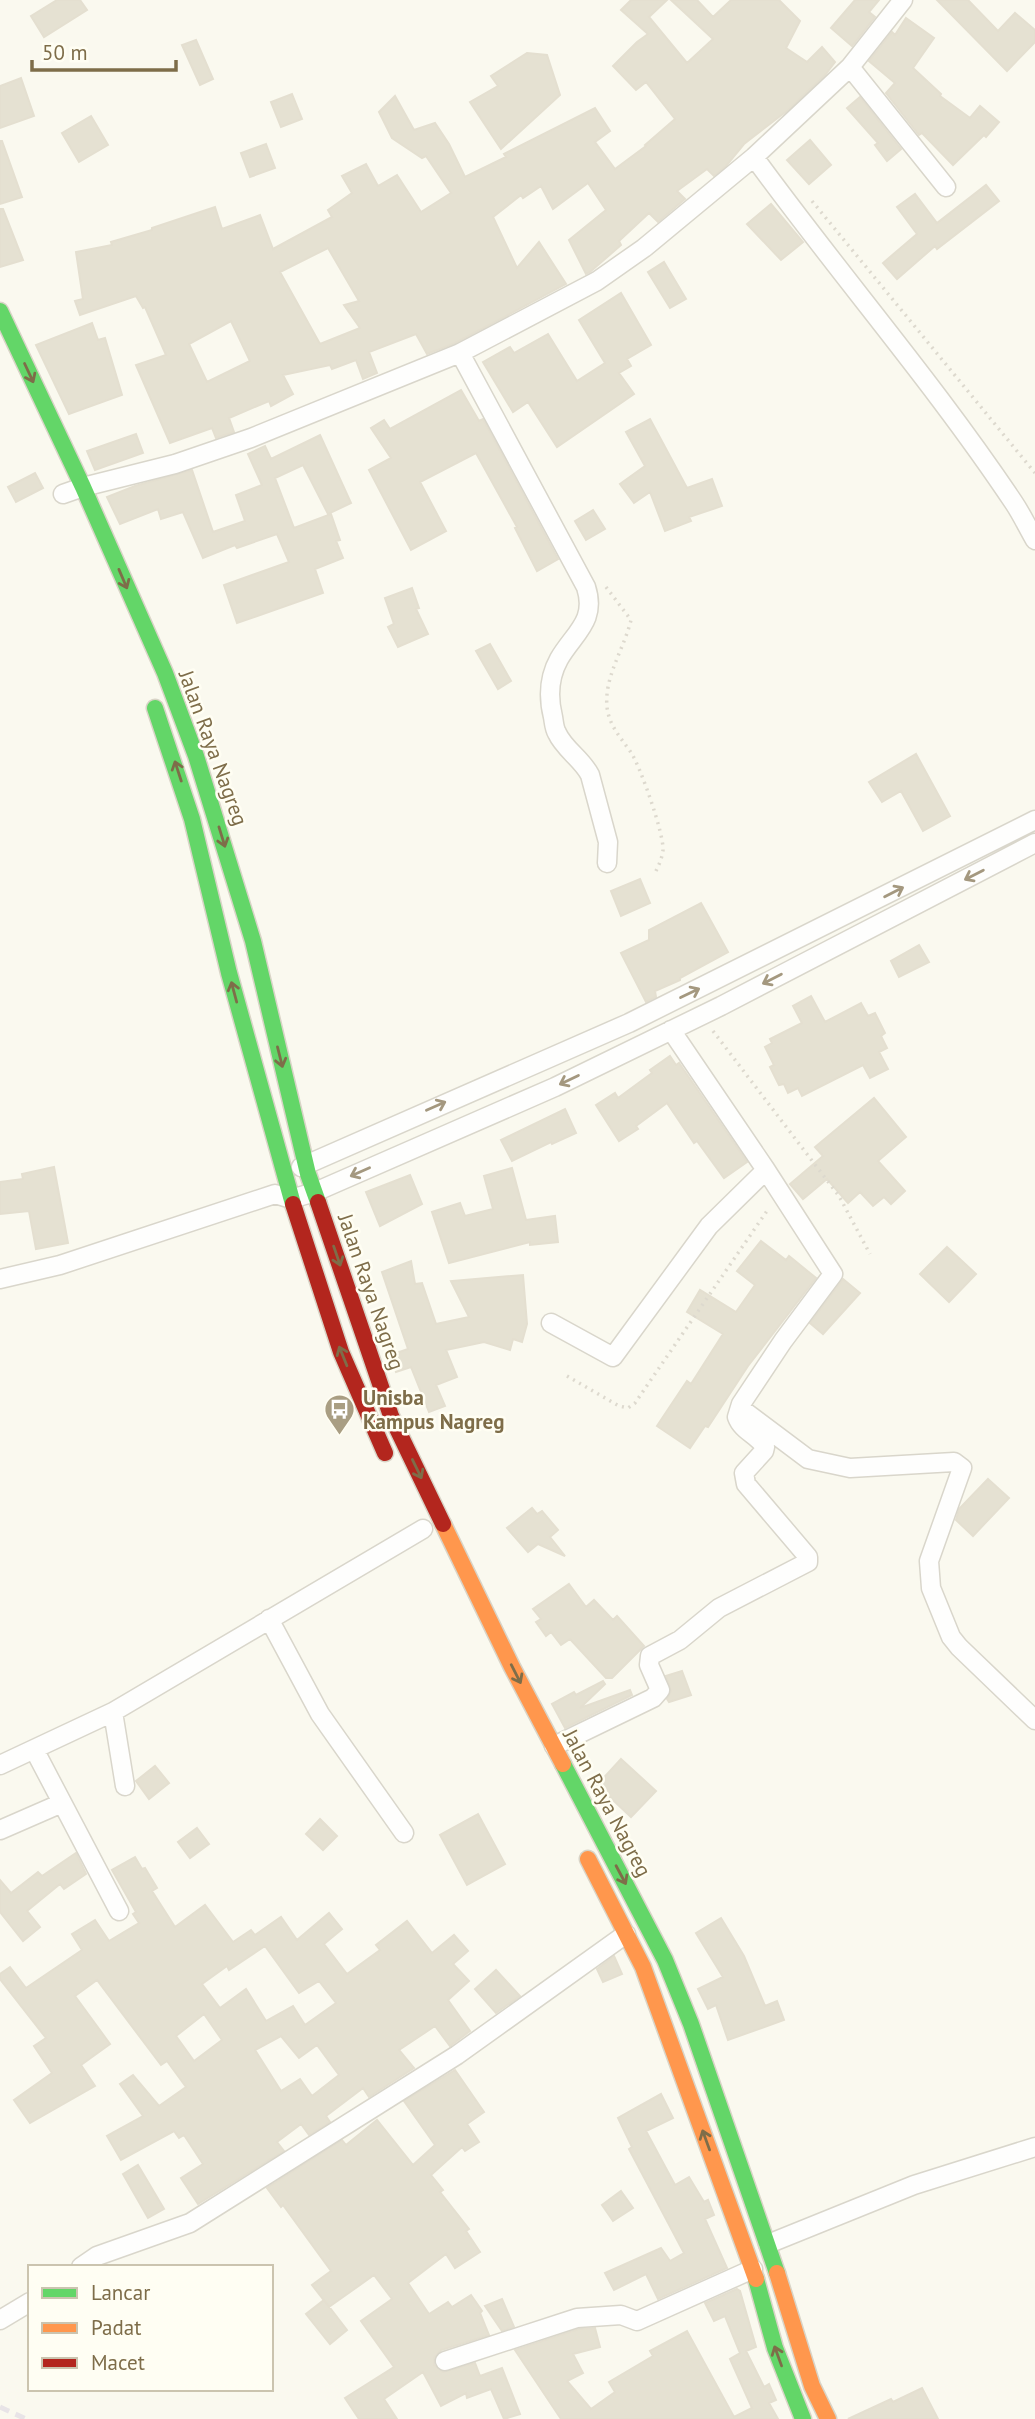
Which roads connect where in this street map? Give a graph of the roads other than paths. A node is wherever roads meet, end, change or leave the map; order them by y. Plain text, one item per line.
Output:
1 (903, 0) edge
2 (850, 67) junction
3 (754, 157) junction
4 (946, 187) dead end
5 (0, 311) edge
6 (460, 353) junction
7 (83, 487) junction
8 (63, 494) dead end
9 (1035, 540) edge
10 (149, 691) dead end
11 (1035, 820) edge
12 (1035, 843) edge
13 (607, 863) dead end
14 (629, 1023) junction
15 (671, 1030) junction
16 (638, 1046) junction
17 (306, 1164) junction
18 (766, 1170) junction
19 (283, 1191) junction
20 (315, 1192) junction
21 (0, 1279) edge
22 (551, 1323) dead end
23 (740, 1408) junction
24 (394, 1471) dead end
25 (423, 1529) dead end
26 (269, 1619) junction
27 (113, 1712) junction
28 (1035, 1720) edge
29 (554, 1746) junction
30 (35, 1751) junction
31 (0, 1765) edge
32 (125, 1786) dead end
33 (62, 1803) junction
34 (0, 1830) edge
35 (404, 1833) dead end
36 (583, 1848) dead end
37 (119, 1911) dead end
38 (626, 1934) junction
39 (1035, 2147) edge
40 (768, 2244) junction
41 (84, 2265) edge
42 (753, 2269) junction
43 (28, 2303) edge
44 (0, 2320) edge
45 (445, 2361) dead end
46 (803, 2419) edge
47 (828, 2419) edge

1 - 2 street
2 - 3 street
2 - 4 street
3 - 6 street
3 - 9 street
5 -> 7 highway, Jalan Raya Nagreg
6 - 7 street
6 - 13 street
7 - 8 street
7 -> 17 highway, Jalan Raya Nagreg
19 -> 10 highway, Jalan Raya Nagreg
14 -> 11 street
12 -> 15 street
14 - 16 street
17 -> 14 street
15 - 16 street
15 - 18 street
16 -> 20 street
17 - 19 street
17 - 20 highway, Jalan Raya Nagreg
18 - 22 street
18 - 23 street
19 - 20 street
19 - 21 street
24 -> 19 highway, Jalan Raya Nagreg
20 -> 29 highway, Jalan Raya Nagreg
23 - 28 street
23 - 29 street
25 - 26 street
26 - 27 street
26 - 35 street
27 - 30 street
27 - 32 street
29 -> 40 highway, Jalan Raya Nagreg
30 - 31 street
30 - 33 street
33 - 34 street
33 - 37 street
36 - 38 highway, Jalan Raya Nagreg
38 - 41 street
42 -> 38 highway, Jalan Raya Nagreg
39 - 40 street
40 - 47 highway, Jalan Raya Nagreg
42 - 45 street
46 -> 42 highway, Jalan Raya Nagreg
43 - 44 street

